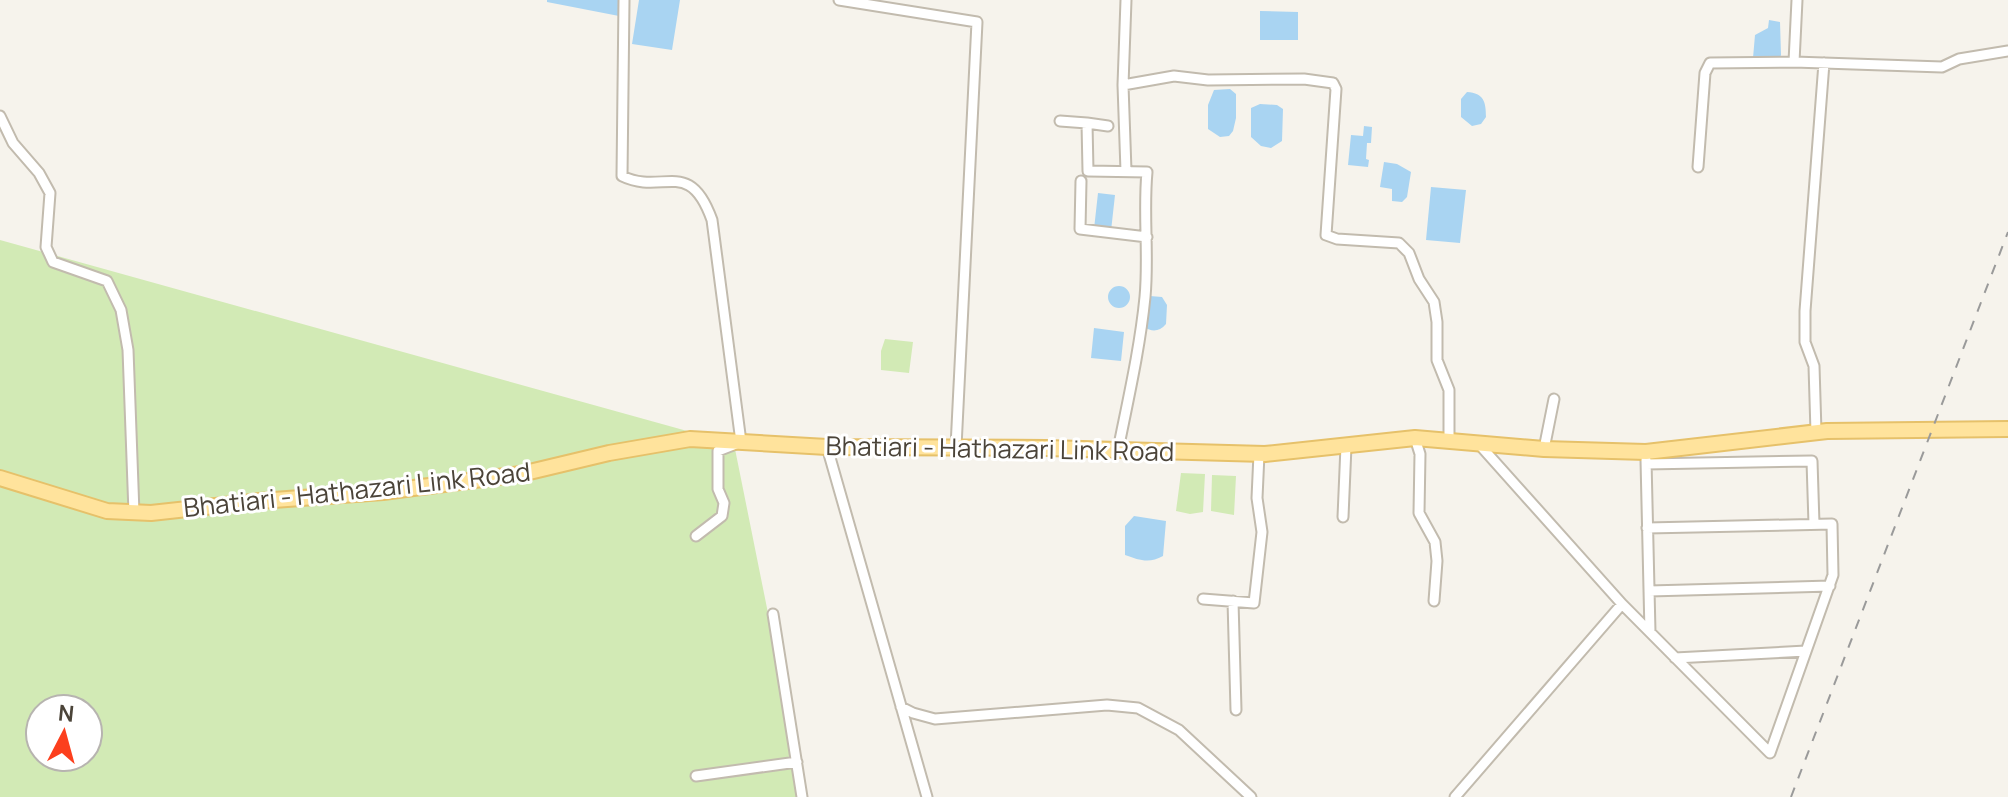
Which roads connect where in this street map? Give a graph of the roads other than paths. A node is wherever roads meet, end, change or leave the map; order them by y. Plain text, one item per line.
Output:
1 (624, 0) edge
2 (839, 0) edge
3 (1126, 0) edge
4 (1797, 0) edge
5 (2008, 51) edge
6 (1794, 62) junction
7 (1824, 63) junction
8 (1123, 85) junction
9 (0, 116) edge
10 (1060, 121) dead end
11 (1087, 123) junction
12 (1108, 126) dead end
13 (1698, 167) dead end
14 (1126, 171) junction
15 (1081, 181) dead end
16 (1147, 237) junction
17 (1554, 399) dead end
18 (2008, 429) edge
19 (1816, 432) junction
20 (1415, 438) junction
21 (1449, 439) junction
22 (741, 442) junction
23 (1478, 443) junction
24 (1346, 446) junction
25 (827, 447) junction
26 (956, 447) junction
27 (1544, 449) junction
28 (1118, 450) junction
29 (1259, 454) junction
30 (1646, 458) junction
31 (0, 478) edge
32 (134, 513) junction
33 (1343, 517) dead end
34 (1814, 524) junction
35 (1647, 528) junction
36 (696, 536) dead end
37 (1830, 586) junction
38 (1649, 591) junction
39 (1203, 599) dead end
40 (1233, 601) junction
41 (1434, 601) dead end
42 (1622, 604) junction
43 (773, 614) dead end
44 (1650, 632) junction
45 (1806, 651) junction
46 (1675, 658) junction
47 (901, 707) junction
48 (1236, 710) dead end
49 (797, 762) junction
50 (696, 776) dead end
51 (802, 797) edge
52 (927, 797) edge
53 (1251, 797) edge
54 (1455, 797) edge

1 - 22 street
2 - 26 street
3 - 8 street
4 - 6 street
5 - 7 street
6 - 7 street
6 - 13 street
7 - 19 street
8 - 14 street
8 - 21 street
9 - 32 street
10 - 11 street
11 - 12 street
11 - 14 street
14 - 16 street
15 - 16 street
16 - 28 street
17 - 27 street
18 - 19 main road, Bhatiari - Hathazari Link Road
19 - 30 main road, Bhatiari - Hathazari Link Road
20 - 21 main road, Bhatiari - Hathazari Link Road
20 - 24 main road, Bhatiari - Hathazari Link Road
20 - 41 street
21 - 23 main road, Bhatiari - Hathazari Link Road
22 - 25 main road, Bhatiari - Hathazari Link Road
22 - 32 main road, Bhatiari - Hathazari Link Road
22 - 36 street
23 - 27 main road, Bhatiari - Hathazari Link Road
23 - 42 street
24 - 29 main road, Bhatiari - Hathazari Link Road
24 - 33 street
25 - 26 main road, Bhatiari - Hathazari Link Road
25 - 47 street
26 - 28 main road, Bhatiari - Hathazari Link Road
27 - 30 main road, Bhatiari - Hathazari Link Road
28 - 29 main road, Bhatiari - Hathazari Link Road
29 - 40 street
30 - 34 street
30 - 35 street
31 - 32 main road, Bhatiari - Hathazari Link Road
34 - 35 street
34 - 37 street
35 - 38 street
37 - 38 street
37 - 45 street
38 - 44 street
39 - 40 street
40 - 48 street
42 - 44 street
42 - 54 street
43 - 49 street
44 - 46 street
45 - 46 street
45 - 46 street
47 - 52 street
47 - 53 street
49 - 50 street
49 - 51 street

